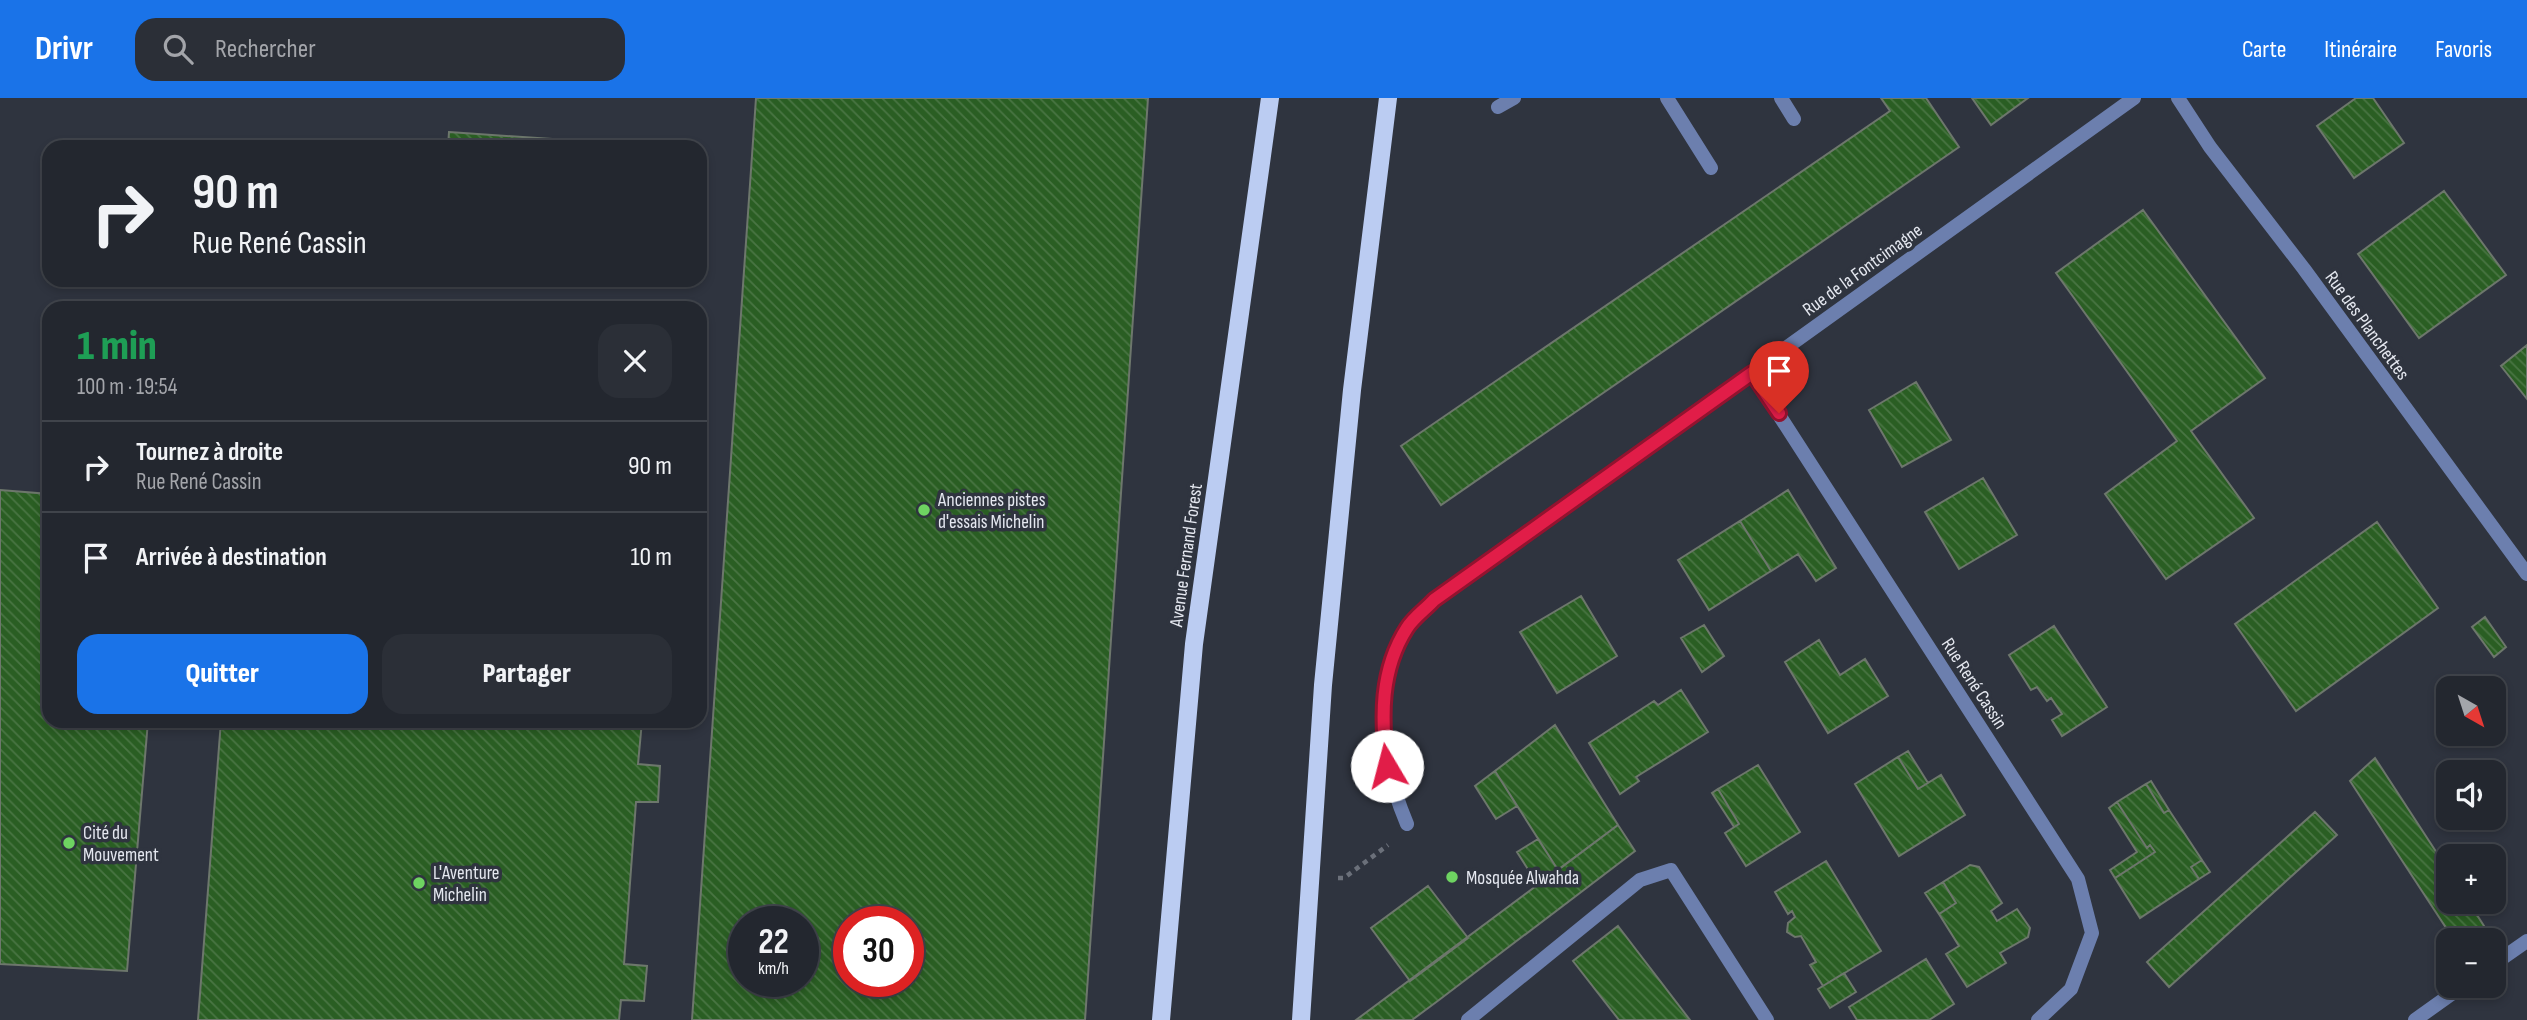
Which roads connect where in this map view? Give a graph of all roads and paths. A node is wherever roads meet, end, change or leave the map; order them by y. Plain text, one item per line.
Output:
1 (1270, 98) edge
2 (1388, 98) edge
3 (1514, 98) edge
4 (1668, 98) edge
5 (1781, 98) edge
6 (2134, 98) edge
7 (2178, 98) edge
8 (1499, 107) dead end
9 (1794, 119) dead end
10 (1711, 168) dead end
11 (1752, 373) junction
12 (2527, 575) edge
13 (1407, 824) joint
14 (1311, 877) junction
15 (2527, 941) edge
16 (2506, 956) edge
17 (2446, 998) edge
18 (1161, 1020) edge
19 (1301, 1020) edge
20 (1468, 1020) edge
21 (1767, 1020) edge
22 (2038, 1020) edge
23 (2415, 1020) edge

1 - 18 main road, Avenue Fernand Forest
2 - 14 main road
3 - 8 street
4 - 10 street
5 - 9 street
6 - 11 street, Rue de la Fontcimagne
7 - 12 street, Rue des Planchettes
11 - 13 street, Rue de la Fontcimagne
11 - 22 street, Rue René Cassin
13 - 14 path
14 - 19 main road
15 - 16 street
17 - 23 street
20 - 21 street

